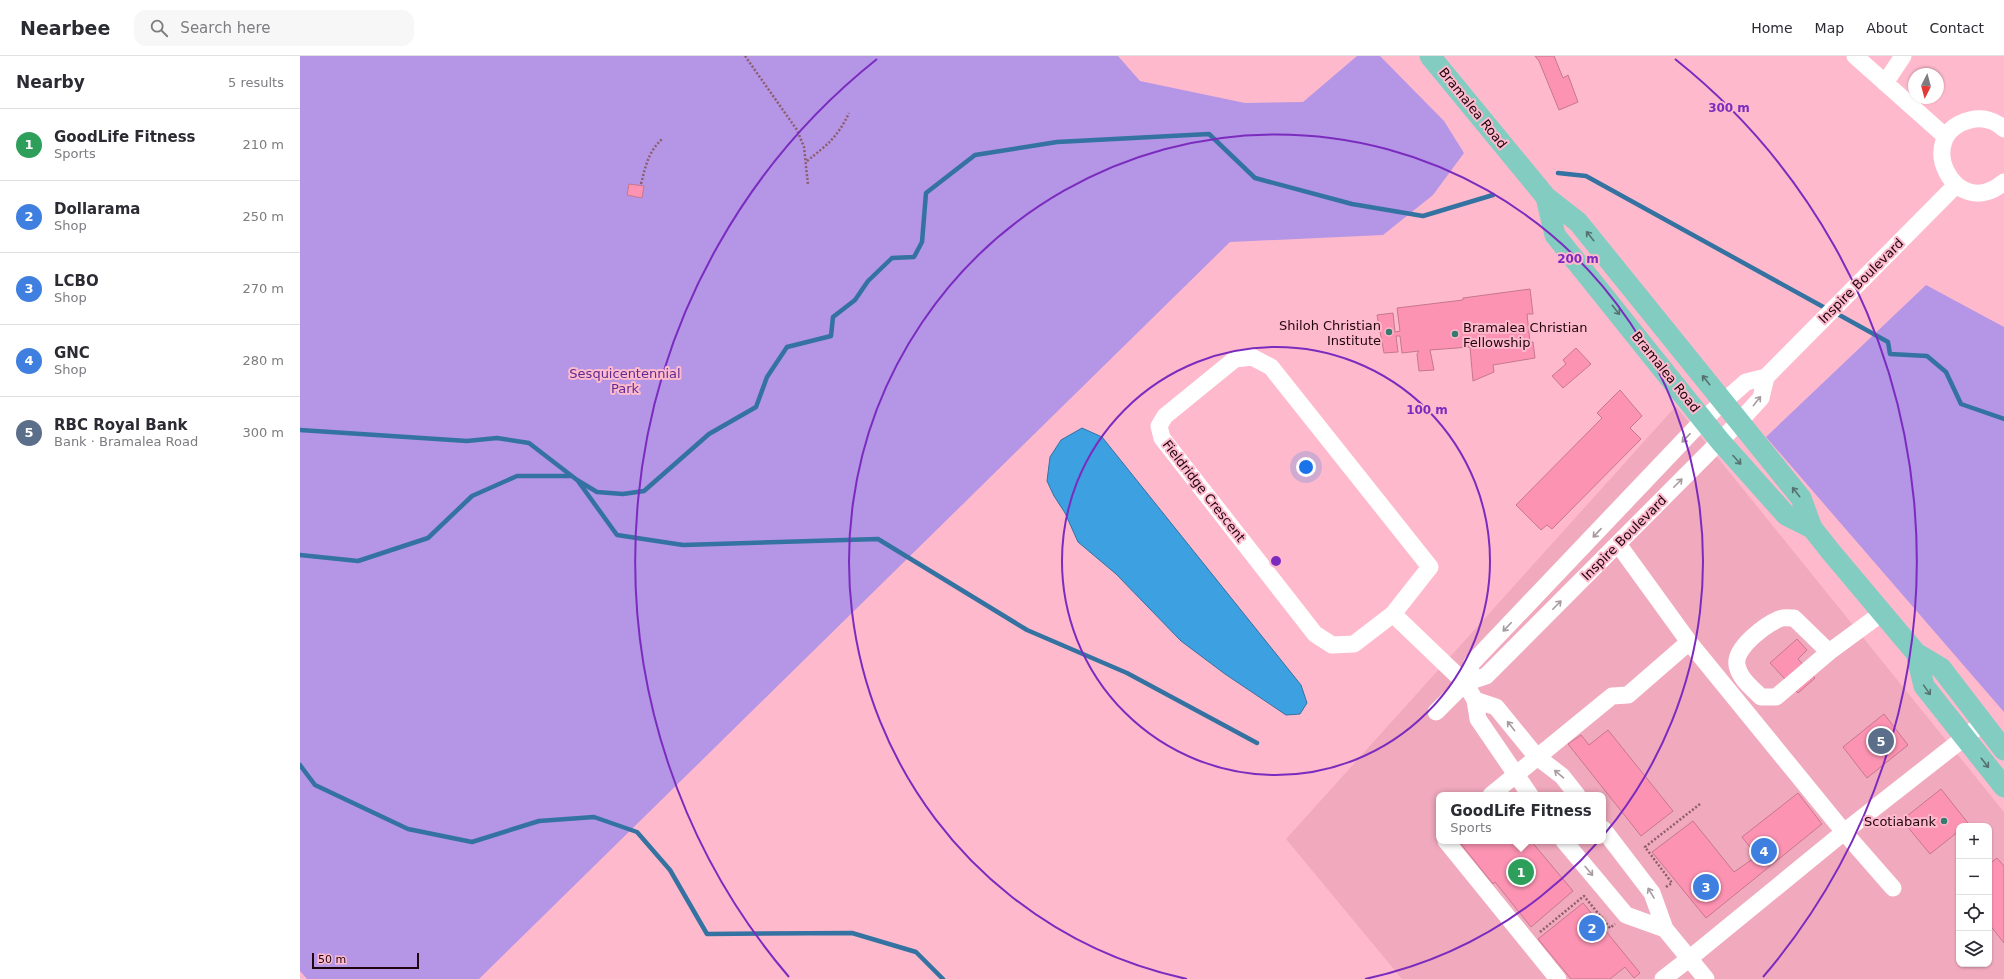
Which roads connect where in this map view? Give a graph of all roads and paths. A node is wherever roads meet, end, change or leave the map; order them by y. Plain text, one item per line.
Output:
1 (745, 56) edge
2 (1430, 56) edge
3 (1855, 56) edge
4 (1903, 56) edge
5 (1885, 83) junction
6 (849, 113) dead end
7 (2003, 125) edge
8 (1946, 137) junction
9 (663, 138) dead end
10 (806, 161) junction
11 (2004, 182) edge
12 (641, 184) dead end
13 (808, 185) dead end
14 (1956, 185) junction
15 (1546, 197) junction
16 (1766, 376) junction
17 (1724, 401) junction
18 (1704, 419) junction
19 (1740, 421) junction
20 (1720, 441) junction
21 (1812, 528) junction
22 (1618, 544) junction
23 (1882, 613) junction
24 (1393, 614) junction
25 (1689, 642) junction
26 (1829, 652) junction
27 (1916, 653) junction
28 (1465, 683) junction
29 (1475, 700) junction
30 (1436, 712) dead end
31 (1983, 723) junction
32 (1966, 738) junction
33 (2004, 750) edge
34 (1536, 756) junction
35 (1516, 773) junction
36 (2004, 787) edge
37 (1494, 792) edge
38 (1528, 792) edge
39 (1575, 792) edge
40 (1844, 832) junction
41 (1606, 833) edge
42 (1448, 844) edge
43 (1566, 844) edge
44 (1893, 888) dead end
45 (1584, 896) dead end
46 (1666, 929) junction
47 (1528, 942) junction
48 (1690, 958) junction
49 (1558, 979) edge
50 (1663, 979) edge
51 (1706, 979) edge

1 - 10 path
2 - 15 main road, Bramalea Road
3 - 5 street
4 - 5 street
5 - 8 street
6 - 10 path
7 - 8 street
8 - 14 street
9 - 12 path
10 - 13 path
11 - 14 street
14 - 16 street, Inspire Boulevard
17 -> 15 main road, Bramalea Road
15 -> 18 main road, Bramalea Road
16 - 17 street, Inspire Boulevard
19 -> 16 street, Inspire Boulevard
17 - 18 street, Inspire Boulevard
17 - 19 main road, Bramalea Road
18 - 20 main road, Bramalea Road
18 -> 28 street, Inspire Boulevard
19 - 20 street, Inspire Boulevard
21 -> 19 main road, Bramalea Road
20 -> 21 main road, Bramalea Road
22 -> 20 street, Inspire Boulevard
21 - 23 main road, Bramalea Road
22 - 25 street
28 -> 22 street, Inspire Boulevard
23 - 26 street
23 - 27 main road, Bramalea Road
24 - 24 street, Fieldridge Crescent
24 - 28 street
25 - 34 street
25 - 40 street
26 - 26 street
27 - 31 main road, Bramalea Road
27 -> 32 main road, Bramalea Road
28 - 29 street
28 - 30 street, Inspire Boulevard
34 -> 29 street
29 - 35 street
31 - 32 street
31 - 33 main road, Bramalea Road
32 -> 36 main road, Bramalea Road
32 - 40 street
34 - 35 street
39 -> 34 street
35 - 37 street
35 - 38 street
40 - 44 street
40 - 48 street
46 -> 41 street
42 - 47 street
43 -> 46 street
45 - 47 path
46 - 48 street
47 - 49 street
48 - 50 street
48 - 51 street

